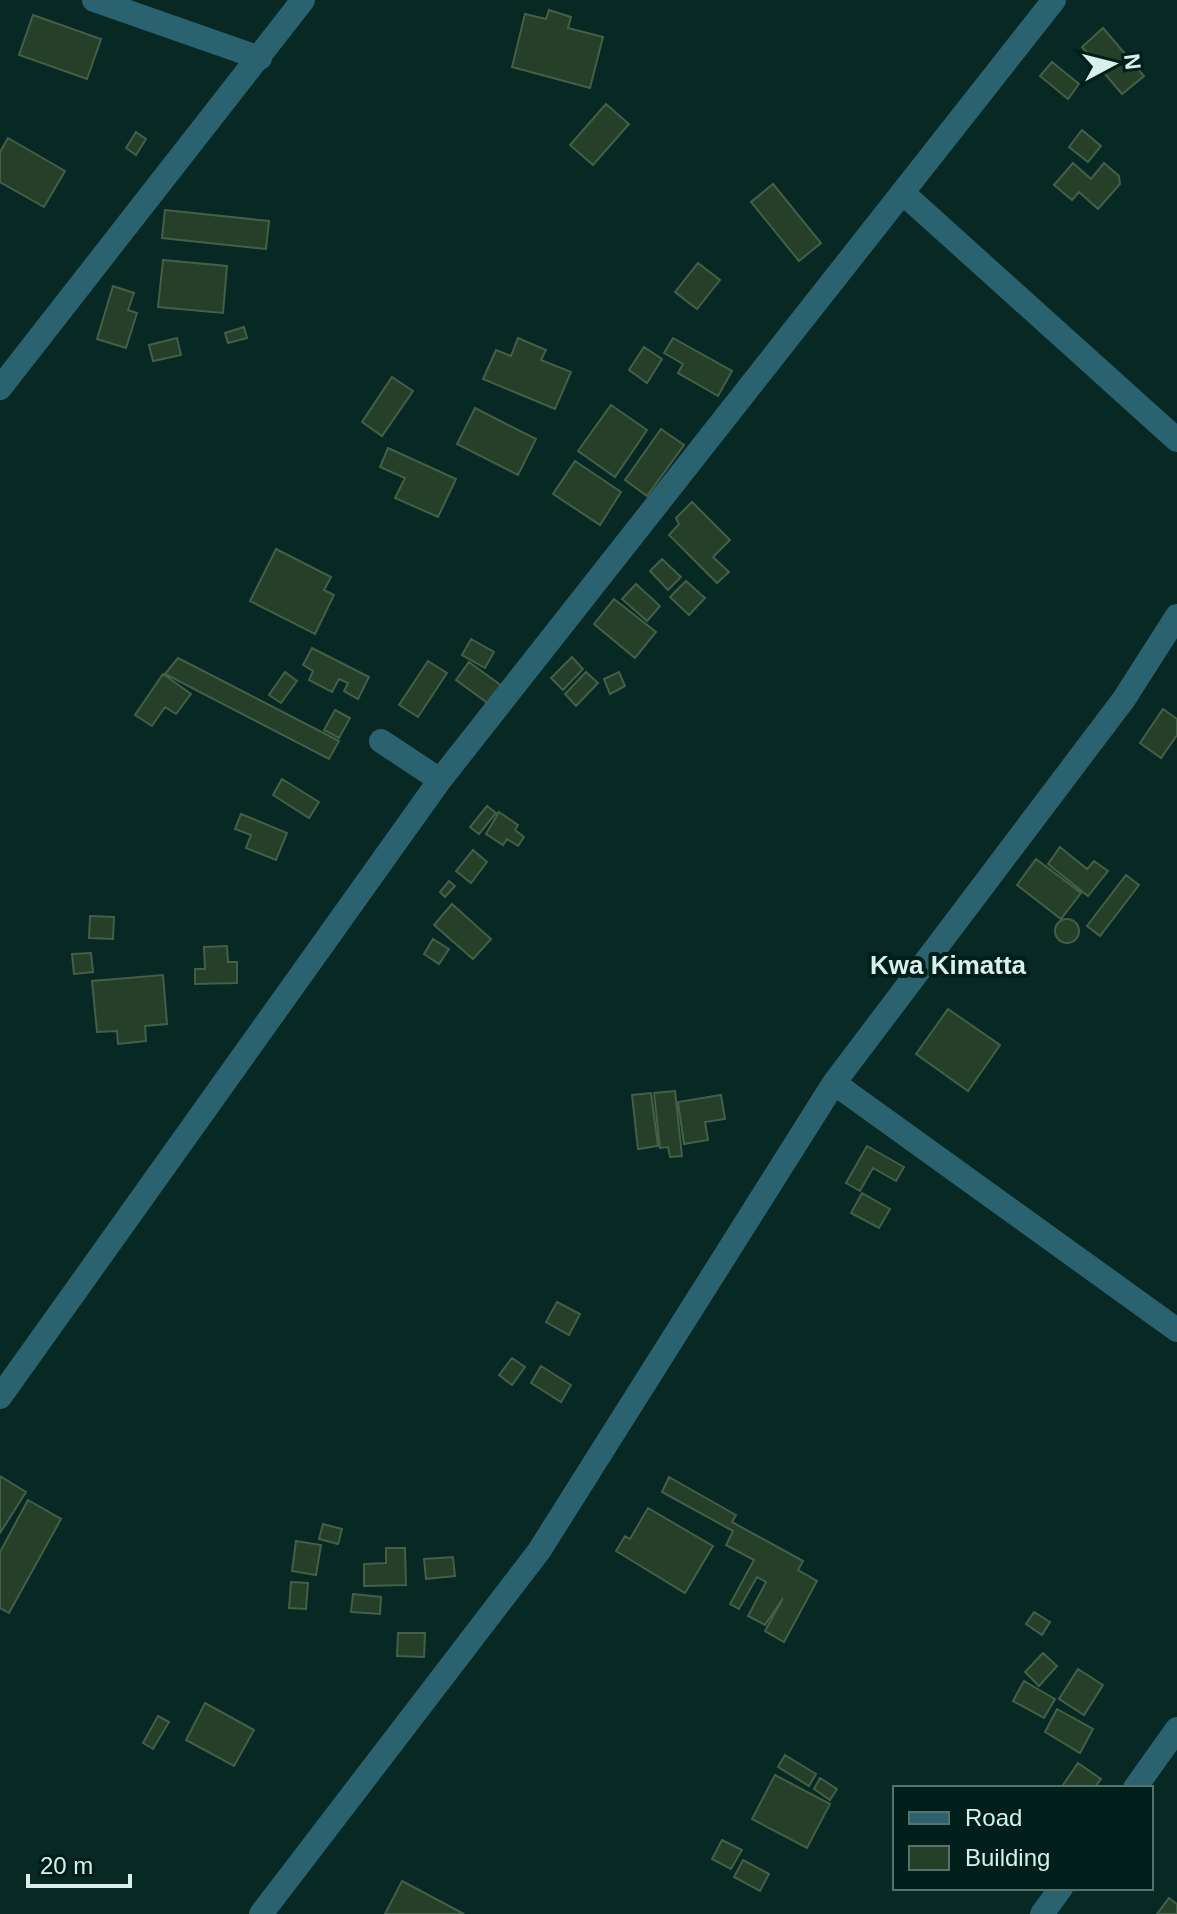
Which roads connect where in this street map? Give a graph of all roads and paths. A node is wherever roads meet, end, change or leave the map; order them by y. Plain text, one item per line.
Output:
1 (94, 0) edge
2 (303, 0) edge
3 (1054, 0) edge
4 (260, 58) junction
5 (904, 194) junction
6 (0, 388) edge
7 (1177, 440) edge
8 (1177, 616) edge
9 (381, 741) dead end
10 (440, 780) junction
11 (834, 1083) junction
12 (1177, 1330) edge
13 (0, 1397) edge
14 (1176, 1735) edge
15 (1137, 1786) edge
16 (1060, 1890) edge
17 (261, 1914) edge
18 (1042, 1914) edge

1 - 4 street
2 - 4 street
3 - 5 street
4 - 6 street
5 - 7 street
5 - 10 street
8 - 11 street
9 - 10 street
10 - 13 street
11 - 12 street
11 - 17 street
14 - 15 street
16 - 18 street

